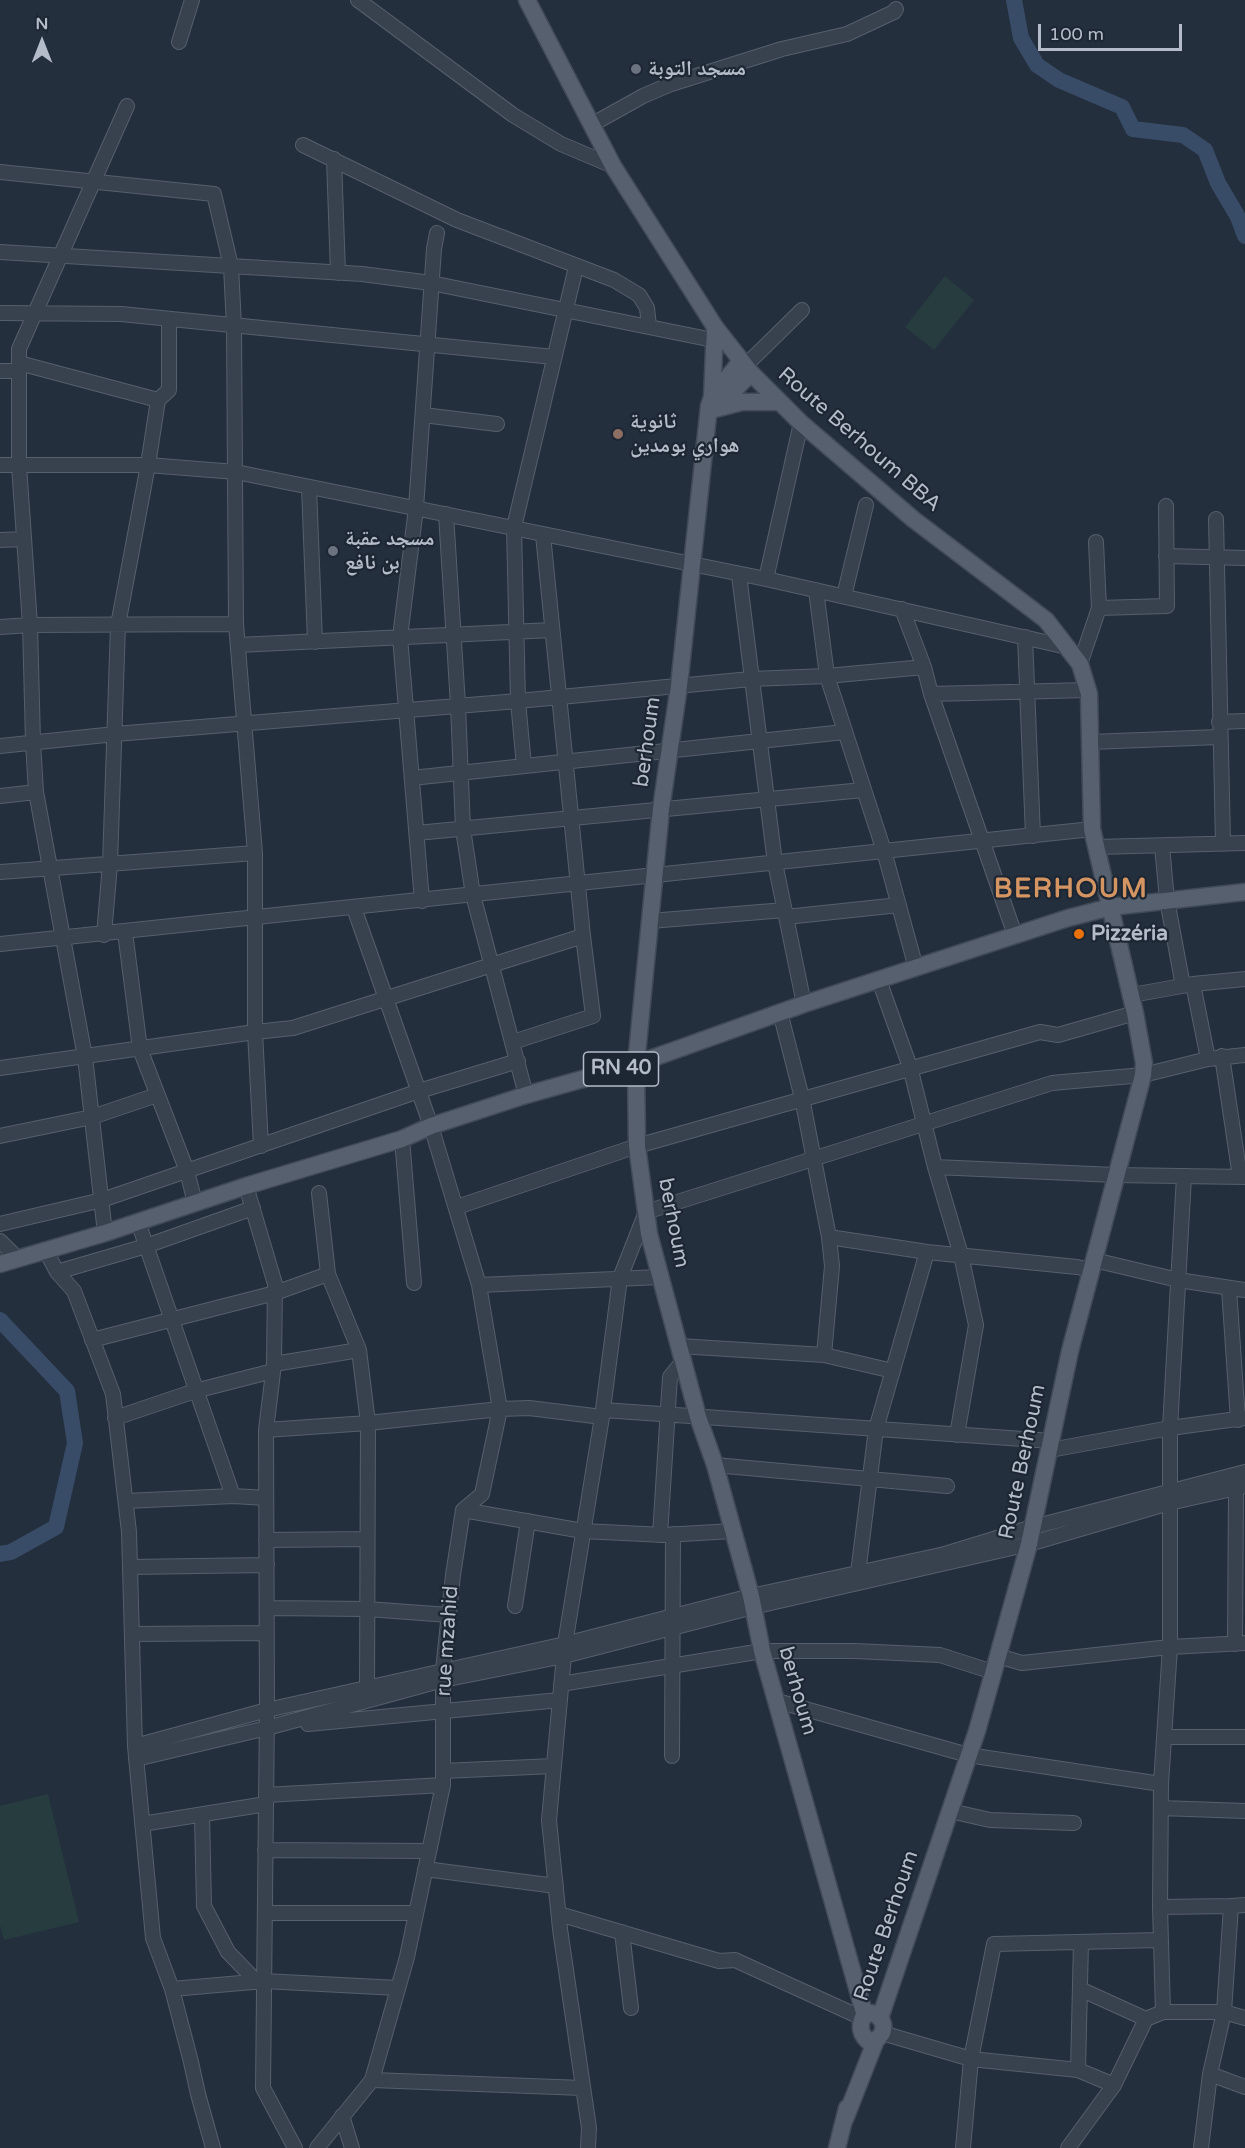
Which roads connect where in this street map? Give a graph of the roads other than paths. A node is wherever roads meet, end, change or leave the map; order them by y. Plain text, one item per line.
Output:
1 (192, 0) edge
2 (358, 0) edge
3 (527, 0) edge
4 (896, 9) dead end
5 (179, 42) dead end
6 (127, 106) dead end
7 (591, 125) junction
8 (303, 145) dead end
9 (334, 159) junction
10 (613, 166) junction
11 (0, 172) edge
12 (93, 182) junction
13 (437, 233) dead end
14 (0, 252) edge
15 (61, 256) junction
16 (231, 266) junction
17 (576, 267) junction
18 (338, 273) junction
19 (431, 283) junction
20 (565, 309) junction
21 (802, 310) dead end
22 (0, 314) edge
23 (36, 314) junction
24 (169, 319) junction
25 (234, 326) junction
26 (649, 326) junction
27 (718, 337) junction
28 (428, 345) junction
29 (554, 357) junction
30 (20, 367) junction
31 (746, 367) junction
32 (0, 371) edge
33 (158, 400) junction
34 (779, 402) junction
35 (712, 407) junction
36 (423, 415) junction
37 (801, 423) junction
38 (497, 424) dead end
39 (0, 465) edge
40 (19, 465) junction
41 (148, 465) junction
42 (236, 472) junction
43 (309, 487) junction
44 (866, 505) dead end
45 (1166, 506) dead end
46 (416, 508) junction
47 (446, 514) junction
48 (1216, 519) dead end
49 (514, 527) junction
50 (543, 534) junction
51 (24, 539) junction
52 (0, 540) edge
53 (1096, 542) dead end
54 (1166, 556) junction
55 (1217, 557) junction
56 (1245, 558) edge
57 (692, 564) junction
58 (739, 575) junction
59 (766, 579) junction
60 (816, 590) junction
61 (843, 596) junction
62 (1099, 608) junction
63 (902, 609) junction
64 (236, 624) junction
65 (30, 625) junction
66 (118, 625) junction
67 (0, 627) edge
68 (552, 630) junction
69 (518, 632) junction
70 (453, 635) junction
71 (400, 637) junction
72 (1025, 637) junction
73 (315, 642) junction
74 (238, 645) junction
75 (1067, 647) junction
76 (1080, 664) junction
77 (924, 668) junction
78 (827, 676) junction
79 (751, 679) junction
80 (679, 686) junction
81 (1088, 690) junction
82 (1028, 692) junction
83 (931, 694) junction
84 (559, 697) junction
85 (518, 701) junction
86 (458, 705) junction
87 (405, 710) junction
88 (1219, 722) junction
89 (1245, 722) edge
90 (243, 723) junction
91 (844, 732) junction
92 (115, 734) junction
93 (1219, 736) junction
94 (759, 741) junction
95 (33, 742) junction
96 (1090, 742) junction
97 (0, 746) edge
98 (669, 751) junction
99 (565, 762) junction
100 (524, 766) junction
101 (461, 773) junction
102 (412, 778) junction
103 (863, 790) junction
104 (36, 792) junction
105 (0, 796) edge
106 (767, 799) junction
107 (661, 809) junction
108 (571, 818) junction
109 (463, 829) junction
110 (1092, 830) junction
111 (417, 833) junction
112 (1033, 836) junction
113 (982, 842) junction
114 (1223, 843) junction
115 (1245, 843) edge
116 (1162, 846) junction
117 (1096, 847) junction
118 (884, 851) junction
119 (255, 853) junction
120 (775, 863) junction
121 (110, 864) junction
122 (51, 868) junction
123 (0, 872) edge
124 (654, 876) junction
125 (577, 884) junction
126 (1245, 892) edge
127 (473, 895) junction
128 (1167, 900) junction
129 (422, 901) junction
130 (899, 905) junction
131 (1111, 907) junction
132 (354, 908) junction
133 (786, 913) junction
134 (255, 918) junction
135 (650, 921) junction
136 (125, 932) junction
137 (104, 934) junction
138 (582, 936) junction
139 (1015, 936) junction
140 (62, 939) junction
141 (0, 944) edge
142 (490, 965) junction
143 (916, 968) junction
144 (1245, 979) edge
145 (879, 980) junction
146 (1188, 985) junction
147 (1132, 995) junction
148 (386, 999) junction
149 (804, 1004) junction
150 (780, 1012) junction
151 (1135, 1012) junction
152 (255, 1032) junction
153 (513, 1042) junction
154 (140, 1048) junction
155 (1245, 1055) edge
156 (84, 1057) junction
157 (1215, 1057) junction
158 (518, 1061) junction
159 (636, 1064) junction
160 (910, 1067) junction
161 (0, 1068) edge
162 (1143, 1075) junction
163 (419, 1091) junction
164 (157, 1095) junction
165 (526, 1095) junction
166 (802, 1098) junction
167 (92, 1117) junction
168 (925, 1123) junction
169 (431, 1126) junction
170 (0, 1136) edge
171 (402, 1139) junction
172 (261, 1146) junction
173 (637, 1146) junction
174 (813, 1159) junction
175 (935, 1167) junction
176 (186, 1171) junction
177 (1115, 1175) junction
178 (1184, 1176) junction
179 (1242, 1177) edge
180 (246, 1186) junction
181 (319, 1193) dead end
182 (102, 1200) junction
183 (195, 1203) junction
184 (457, 1207) junction
185 (253, 1208) junction
186 (646, 1212) junction
187 (138, 1222) junction
188 (0, 1224) edge
189 (105, 1233) junction
190 (829, 1237) junction
191 (0, 1240) edge
192 (70, 1244) junction
193 (146, 1246) junction
194 (46, 1251) junction
195 (927, 1252) junction
196 (961, 1255) junction
197 (17, 1258) junction
198 (0, 1264) edge
199 (1093, 1265) junction
200 (73, 1268) junction
201 (57, 1272) junction
202 (328, 1274) junction
203 (660, 1277) junction
204 (620, 1278) junction
205 (1178, 1280) junction
206 (414, 1283) dead end
207 (479, 1285) junction
208 (1229, 1289) junction
209 (1245, 1290) edge
210 (74, 1292) junction
211 (275, 1293) junction
212 (172, 1320) junction
213 (92, 1340) junction
214 (359, 1350) junction
215 (681, 1354) junction
216 (824, 1355) junction
217 (273, 1367) junction
218 (893, 1371) junction
219 (195, 1391) junction
220 (500, 1409) junction
221 (602, 1413) junction
222 (668, 1414) junction
223 (698, 1417) junction
224 (116, 1418) junction
225 (1241, 1419) edge
226 (368, 1423) junction
227 (1170, 1428) junction
228 (876, 1429) junction
229 (266, 1430) junction
230 (957, 1435) junction
231 (1051, 1446) junction
232 (715, 1465) junction
233 (1245, 1472) edge
234 (870, 1479) junction
235 (947, 1486) dead end
236 (1240, 1487) edge
237 (233, 1496) junction
238 (1169, 1497) junction
239 (266, 1498) junction
240 (126, 1501) junction
241 (463, 1510) junction
242 (528, 1521) junction
243 (1033, 1527) junction
244 (583, 1531) junction
245 (733, 1531) junction
246 (666, 1535) junction
247 (368, 1539) junction
248 (266, 1540) junction
249 (1029, 1544) junction
250 (267, 1565) junction
251 (130, 1567) junction
252 (858, 1578) junction
253 (752, 1602) junction
254 (515, 1606) dead end
255 (267, 1608) junction
256 (367, 1609) junction
257 (449, 1615) junction
258 (672, 1622) junction
259 (267, 1633) junction
260 (132, 1634) junction
261 (1240, 1643) edge
262 (1170, 1647) junction
263 (564, 1650) junction
264 (762, 1651) junction
265 (996, 1664) junction
266 (672, 1667) junction
267 (443, 1675) junction
268 (561, 1684) junction
269 (367, 1687) junction
270 (560, 1700) junction
271 (777, 1701) junction
272 (267, 1710) junction
273 (443, 1711) junction
274 (267, 1728) junction
275 (1165, 1737) junction
276 (1245, 1737) edge
277 (136, 1752) junction
278 (969, 1755) junction
279 (672, 1756) dead end
280 (553, 1766) junction
281 (443, 1778) junction
282 (1161, 1784) junction
283 (266, 1799) junction
284 (1161, 1808) junction
285 (950, 1811) junction
286 (1245, 1811) edge
287 (202, 1815) junction
288 (1074, 1823) dead end
289 (142, 1824) junction
290 (266, 1850) junction
291 (429, 1851) junction
292 (425, 1869) junction
293 (556, 1886) junction
294 (1245, 1905) edge
295 (1231, 1906) junction
296 (1160, 1907) junction
297 (265, 1913) junction
298 (416, 1913) junction
299 (559, 1914) junction
300 (622, 1932) junction
301 (1160, 1940) junction
302 (1081, 1942) junction
303 (261, 1982) junction
304 (398, 1988) junction
305 (172, 1989) junction
306 (1080, 1989) junction
307 (631, 2008) dead end
308 (1163, 2012) junction
309 (1224, 2012) junction
310 (1245, 2018) edge
311 (1146, 2019) junction
312 (871, 2027) junction
313 (970, 2059) junction
314 (1078, 2070) junction
315 (1210, 2074) junction
316 (372, 2080) junction
317 (1114, 2085) junction
318 (1245, 2087) edge
319 (583, 2088) junction
320 (342, 2116) junction
321 (1070, 2147) edge
322 (213, 2148) edge
323 (295, 2148) edge
324 (317, 2148) edge
325 (352, 2148) edge
326 (588, 2148) edge
327 (837, 2148) edge
328 (963, 2148) edge
329 (1201, 2148) edge

1 - 5 street
2 - 10 street
3 - 7 main road, Route Berhoum BBA
4 - 7 street
6 - 12 street
7 - 10 main road, Route Berhoum BBA
8 - 9 street
9 - 17 street
9 - 18 street
10 - 27 main road, Route Berhoum BBA
11 - 12 street
12 - 15 street
12 - 16 street
13 - 19 street
14 - 15 street
15 - 16 street
15 - 23 street
16 - 18 street
16 - 25 street
17 - 20 street
17 - 26 street
18 - 19 street
19 - 20 street
19 - 28 street
20 - 26 street
20 - 29 street
21 - 31 street
22 - 23 street
23 - 24 street
23 - 30 street
24 - 25 street
24 - 33 street
25 - 28 street
25 - 42 street
26 - 27 street
27 - 31 main road, Route Berhoum BBA
27 - 35 main road, berhoum
28 - 29 street
28 - 36 street
29 - 49 street
30 - 32 street
30 - 33 street
30 - 40 street
31 - 34 main road, Route Berhoum BBA
31 - 35 main road
33 - 41 street
34 - 35 main road
34 - 37 main road, Route Berhoum BBA
35 - 57 main road, berhoum
36 - 38 street
36 - 46 street
37 - 59 street
37 - 75 main road, Route Berhoum BBA
39 - 40 street
40 - 41 street
40 - 51 street
41 - 42 street
41 - 66 street
42 - 43 street
42 - 64 street
43 - 46 street
43 - 73 street
44 - 61 street
45 - 54 street
46 - 47 street
46 - 71 street
47 - 49 street
47 - 70 street
48 - 55 street
49 - 50 street
49 - 69 street
50 - 57 street
50 - 68 street
51 - 52 street
51 - 65 street
53 - 62 street
54 - 55 street
54 - 62 street
55 - 56 street
55 - 88 street
57 - 58 street
57 - 80 main road, berhoum
58 - 59 street
58 - 79 street
59 - 60 street
60 - 61 street
60 - 78 street
61 - 63 street
62 - 76 street
63 - 72 street
63 - 77 street
64 - 66 street
64 - 74 street
65 - 66 street
65 - 67 street
65 - 95 street
66 - 92 street
68 - 69 street
68 - 84 street
69 - 70 street
69 - 85 street
70 - 71 street
70 - 86 street
71 - 73 street
71 - 87 street
72 - 75 street
72 - 82 street
73 - 74 street
74 - 90 street
75 - 76 main road, Route Berhoum BBA
76 - 81 main road, Route Berhoum BBA
77 - 78 street
77 - 83 street
78 - 79 street
78 - 91 street
79 - 80 street
79 - 94 street
80 - 84 street
80 - 98 main road, berhoum
81 - 82 street
81 - 96 main road, Route Berhoum BBA
82 - 83 street
82 - 112 street
83 - 113 street
84 - 85 street
84 - 99 street
85 - 86 street
85 - 100 street
86 - 87 street
86 - 101 street
87 - 90 street
87 - 102 street
88 - 89 street
88 - 93 street
90 - 92 street
90 - 119 street
91 - 94 street
91 - 103 street
92 - 95 street
92 - 121 street
93 - 96 street
93 - 114 street
94 - 98 street
94 - 106 street
95 - 97 street
95 - 104 street
96 - 110 main road, Route Berhoum BBA
98 - 99 street
98 - 107 main road, berhoum
99 - 100 street
99 - 108 street
100 - 101 street
101 - 102 street
101 - 109 street
102 - 111 street
103 - 106 street
103 - 118 street
104 - 105 street
104 - 122 street
106 - 107 street
106 - 120 street
107 - 108 street
107 - 124 main road, berhoum
108 - 109 street
108 - 125 street
109 - 111 street
109 - 127 street
110 - 112 street
110 - 117 main road, Route Berhoum BBA
111 - 129 street
112 - 113 street
113 - 118 street
113 - 139 street
114 - 115 street
114 - 116 street
116 - 117 street
116 - 128 street
117 - 131 main road, Route Berhoum BBA
118 - 120 street
118 - 130 street
119 - 121 street
119 - 134 street
120 - 124 street
120 - 133 street
121 - 122 street
121 - 137 street
122 - 123 street
122 - 140 street
124 - 125 street
124 - 135 main road, berhoum
125 - 127 street
125 - 138 street
126 - 128 main road, RN 40
127 - 129 street
127 - 142 street
128 - 131 main road, RN 40
128 - 146 street
129 - 132 street
130 - 133 street
130 - 143 street
131 - 139 main road, RN 40
131 - 147 main road, Route Berhoum
132 - 134 street
132 - 148 street
133 - 135 street
133 - 149 street
134 - 136 street
134 - 152 street
135 - 159 main road, berhoum
136 - 137 street
136 - 154 street
137 - 140 street
138 - 142 street
138 - 153 street
139 - 143 main road, RN 40
140 - 141 street
140 - 156 street
142 - 148 street
142 - 153 street
143 - 145 main road, RN 40
144 - 146 street
145 - 149 main road, RN 40
145 - 160 street
146 - 147 street
146 - 157 street
147 - 151 main road, Route Berhoum
148 - 152 street
148 - 163 street
149 - 150 main road, RN 40
150 - 159 main road, RN 40
150 - 166 street
151 - 160 street
151 - 162 main road, Route Berhoum
152 - 154 street
152 - 172 street
153 - 158 street
154 - 156 street
154 - 164 street
155 - 157 street
156 - 161 street
156 - 167 street
157 - 162 street
157 - 179 street
158 - 163 street
158 - 165 street
159 - 165 main road, RN 40
159 - 173 main road, berhoum
160 - 166 street
160 - 168 street
162 - 168 street
162 - 177 main road, Route Berhoum
163 - 169 street
163 - 172 street
164 - 167 street
164 - 176 street
165 - 169 main road, RN 40
166 - 173 street
166 - 174 street
167 - 170 street
167 - 182 street
168 - 174 street
168 - 175 street
169 - 171 main road, RN 40
169 - 184 street
171 - 180 main road, RN 40
171 - 206 street
172 - 176 street
173 - 184 street
173 - 186 main road, berhoum
174 - 186 street
174 - 190 street
175 - 177 street
175 - 196 street
176 - 182 street
176 - 183 street
177 - 178 street
177 - 199 main road, Route Berhoum
178 - 179 street
178 - 205 street
180 - 183 main road, RN 40
180 - 185 street
181 - 202 street
182 - 188 street
182 - 189 street
183 - 187 main road, RN 40
184 - 207 street
185 - 193 street
185 - 211 street
186 - 203 main road, berhoum
186 - 204 street
187 - 189 main road, RN 40
187 - 193 street
189 - 192 main road, RN 40
190 - 195 street
190 - 216 street
191 - 197 street
192 - 194 main road, RN 40
192 - 200 street
193 - 200 street
193 - 212 street
194 - 197 main road, RN 40
194 - 201 street
195 - 196 street
195 - 218 street
196 - 199 street
196 - 230 street
197 - 198 main road, RN 40
199 - 205 street
199 - 231 main road, Route Berhoum
200 - 201 street
200 - 210 street
201 - 210 street
202 - 211 street
202 - 214 street
203 - 204 street
203 - 215 main road, berhoum
204 - 207 street
204 - 221 street
205 - 208 street
205 - 227 street
207 - 220 street
208 - 209 street
208 - 225 street
210 - 213 street
211 - 212 street
211 - 217 street
212 - 213 street
212 - 219 street
213 - 224 street
214 - 217 street
214 - 226 street
215 - 216 street
215 - 222 street
215 - 223 main road, berhoum
216 - 218 street
217 - 219 street
217 - 229 street
218 - 228 street
219 - 224 street
219 - 237 street
220 - 221 street
220 - 226 street
220 - 241 street
221 - 222 street
221 - 244 street
222 - 223 street
222 - 246 street
223 - 228 street
223 - 232 main road, berhoum
224 - 240 street
225 - 227 street
226 - 229 street
226 - 247 street
227 - 231 street
227 - 238 street
228 - 230 street
228 - 234 street
229 - 239 street
230 - 231 street
231 - 243 main road, Route Berhoum
232 - 234 street
232 - 245 main road, berhoum
233 - 238 street
234 - 235 street
234 - 252 street
236 - 238 street
236 - 261 street
237 - 239 street
237 - 240 street
238 - 243 street
238 - 249 street
238 - 262 street
239 - 248 street
240 - 251 street
241 - 242 street
241 - 257 street, rue mzahid
242 - 244 street
242 - 254 street
243 - 249 main road, Route Berhoum
243 - 252 street
244 - 246 street
244 - 263 street
245 - 246 street
245 - 253 main road, berhoum
246 - 258 street
247 - 248 street
247 - 256 street
248 - 250 street
249 - 252 street
249 - 265 main road, Route Berhoum
250 - 251 street
250 - 255 street
251 - 260 street
252 - 253 street
253 - 258 street
253 - 264 main road, berhoum
255 - 256 street
255 - 259 street
256 - 257 street
256 - 269 street
257 - 267 street, rue mzahid
258 - 263 street
258 - 266 street
259 - 260 street
259 - 272 street
260 - 277 street
261 - 262 street
262 - 265 street
262 - 275 street
263 - 267 street
263 - 268 street
264 - 265 street
264 - 266 street
264 - 271 main road, berhoum
265 - 278 main road, Route Berhoum
266 - 268 street
266 - 279 street
267 - 269 street
267 - 273 street, rue mzahid
267 - 274 street
268 - 270 street
269 - 272 street
270 - 273 street
270 - 280 street
271 - 278 street
271 - 312 main road, berhoum
272 - 274 street
272 - 277 street
273 - 274 street
273 - 281 street, rue mzahid
274 - 277 street
274 - 283 street
275 - 276 street
275 - 282 street
277 - 289 street
278 - 282 street
278 - 285 main road, Route Berhoum
280 - 281 street
280 - 293 street
281 - 283 street
281 - 291 street, rue mzahid
282 - 284 street
283 - 287 street
283 - 290 street
284 - 286 street
284 - 296 street
285 - 288 street
285 - 312 main road, Route Berhoum
287 - 289 street
287 - 303 street
289 - 305 street
290 - 291 street
290 - 297 street
291 - 292 street, rue mzahid
292 - 293 street
292 - 298 street, rue mzahid
293 - 299 street
294 - 295 street
295 - 296 street
295 - 309 street
296 - 301 street
297 - 298 street
297 - 303 street
298 - 304 street, rue mzahid
299 - 300 street
299 - 319 street
300 - 307 street
300 - 312 street
301 - 302 street
301 - 308 street
302 - 306 street
302 - 313 street
303 - 304 street
303 - 305 street
303 - 323 street
304 - 316 street, rue mzahid
305 - 322 street
306 - 311 street
306 - 314 street
308 - 309 street
308 - 311 street
309 - 310 street
309 - 315 street
311 - 317 street
312 - 313 street
312 - 327 main road, Route Berhoum
313 - 314 street
313 - 328 street
314 - 317 street
315 - 318 street
315 - 329 street
316 - 319 street
316 - 320 street, rue mzahid
317 - 321 street
319 - 326 street
320 - 324 street, rue mzahid
320 - 325 street

